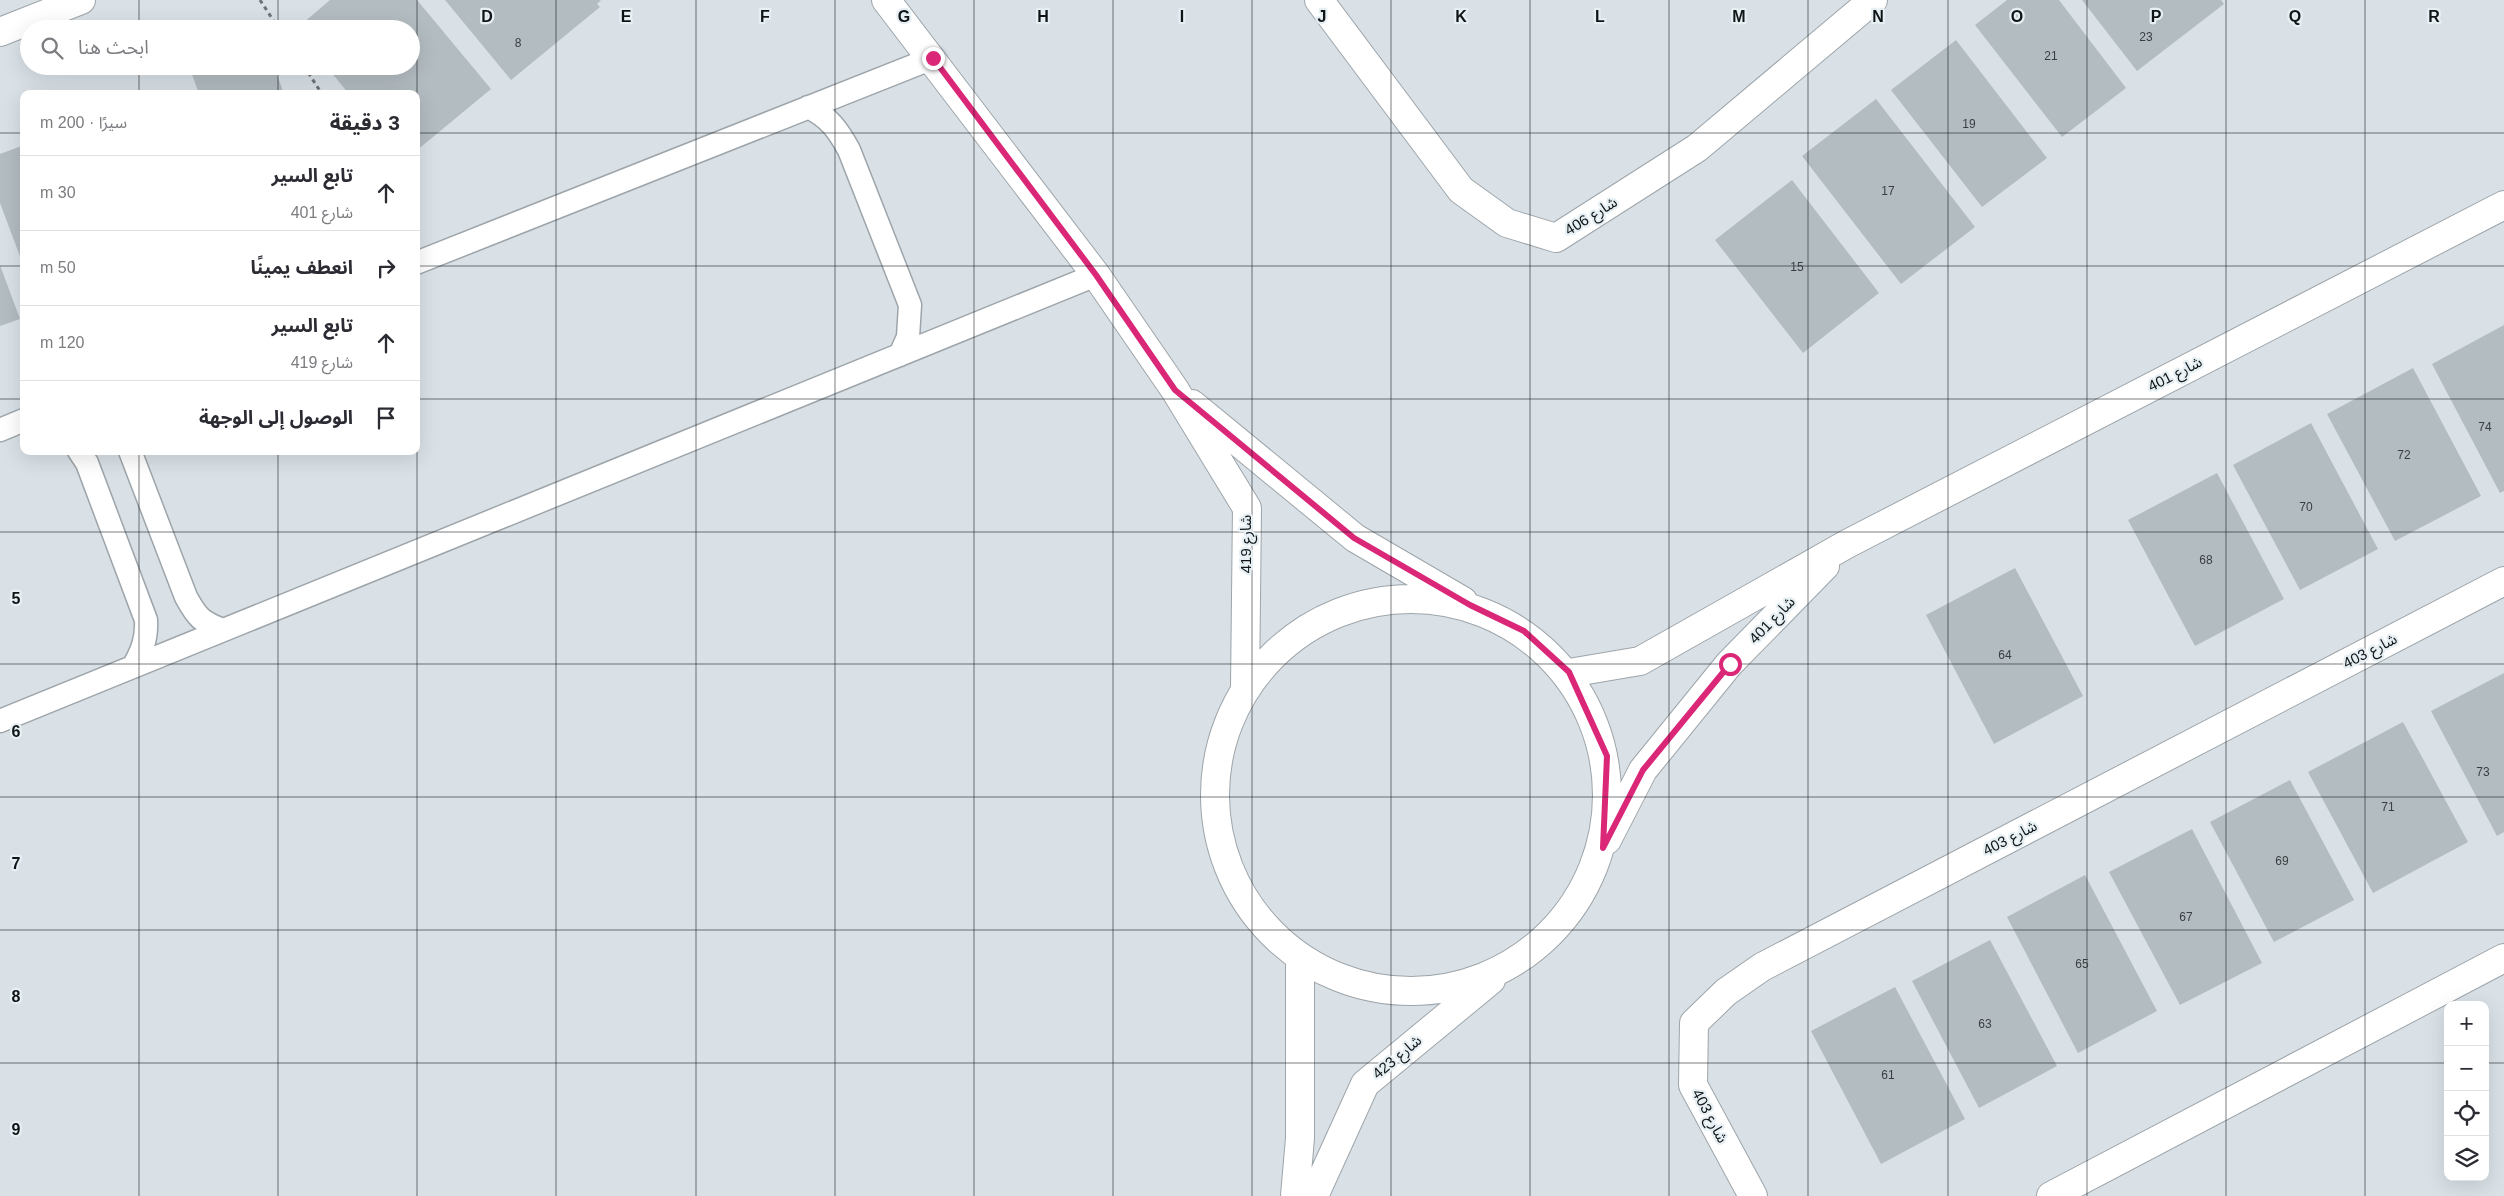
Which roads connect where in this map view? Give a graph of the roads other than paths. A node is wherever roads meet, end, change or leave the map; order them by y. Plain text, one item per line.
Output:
1 (81, 0) edge
2 (886, 0) edge
3 (1319, 0) edge
4 (1873, 0) edge
5 (30, 20) edge
6 (20, 24) edge
7 (0, 32) edge
8 (933, 58) junction
9 (808, 107) junction
10 (2504, 205) edge
11 (420, 261) edge
12 (1096, 275) junction
13 (900, 355) junction
14 (1175, 390) junction
15 (20, 422) edge
16 (0, 430) edge
17 (81, 455) edge
18 (132, 455) edge
19 (1847, 544) junction
20 (2504, 581) edge
21 (1470, 605) junction
22 (223, 630) junction
23 (133, 667) junction
24 (1569, 672) junction
25 (1245, 687) junction
26 (0, 721) edge
27 (1603, 848) junction
28 (2504, 958) edge
29 (1300, 959) junction
30 (1502, 971) junction
31 (1295, 1196) edge
32 (1314, 1196) edge
33 (1753, 1196) edge
34 (2052, 1196) edge

1 - 5 street
2 - 8 street, شارع 419
3 - 4 street, شارع 406
6 - 7 street
8 - 9 lane
8 - 12 street, شارع 419
9 - 11 lane
9 - 13 lane
10 - 19 street, شارع 401
12 - 13 lane
12 - 14 street, شارع 419
13 - 22 lane
14 - 21 street, شارع 419
14 - 25 street, شارع 419
15 - 16 lane
17 - 23 lane
18 - 22 lane
19 - 24 street, شارع 401
19 - 27 street, شارع 401
20 - 33 street, شارع 403
21 - 24 street, شارع 419
21 - 25 street
22 - 23 lane
23 - 26 lane
24 - 27 street
25 - 29 street
27 - 30 street, شارع 401
28 - 34 street
29 - 30 street
29 - 31 street
30 - 32 street, شارع 423

